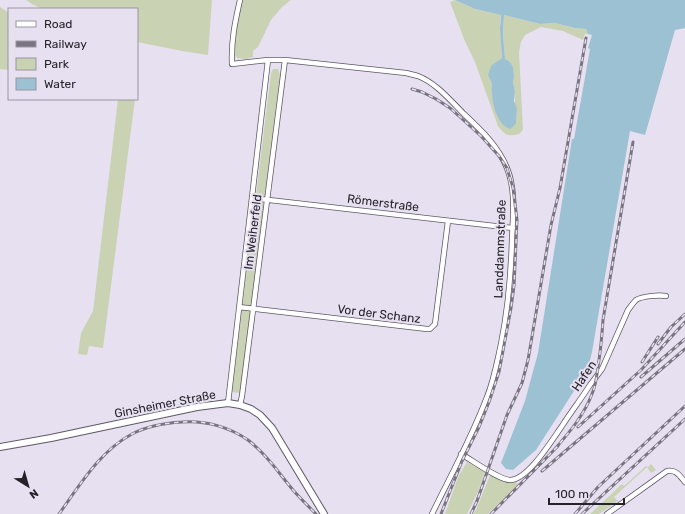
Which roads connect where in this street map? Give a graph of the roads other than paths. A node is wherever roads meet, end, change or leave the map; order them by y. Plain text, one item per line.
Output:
1 (240, 0) edge
2 (268, 60) junction
3 (285, 60) junction
4 (252, 198) junction
5 (267, 200) junction
6 (448, 221) junction
7 (513, 228) junction
8 (666, 296) dead end
9 (239, 307) junction
10 (253, 309) junction
11 (228, 403) junction
12 (240, 405) junction
13 (1, 448) edge
14 (462, 454) junction
15 (685, 482) edge
16 (324, 514) edge
17 (432, 514) edge
18 (607, 514) edge

1 - 2 street, Landdammstraße
2 - 3 street, Landdammstraße
2 - 4 street, Im Weiherfeld
3 - 5 street, Im Weiherfeld
3 - 7 street, Landdammstraße
4 - 5 street, Römerstraße
4 - 9 street, Im Weiherfeld
5 - 6 street, Römerstraße
5 - 10 street, Im Weiherfeld
6 - 7 street, Römerstraße
6 - 10 street, Vor der Schanz
7 - 14 street, Landdammstraße
8 - 14 street, Hafen
9 - 10 street, Vor der Schanz
9 - 11 street, Im Weiherfeld
10 - 12 street, Im Weiherfeld
11 - 12 main road, Ginsheimer Straße
11 - 13 main road, Ginsheimer Straße
12 - 16 main road, Ginsheimer Straße
14 - 17 street, Landdammstraße
15 - 18 street

